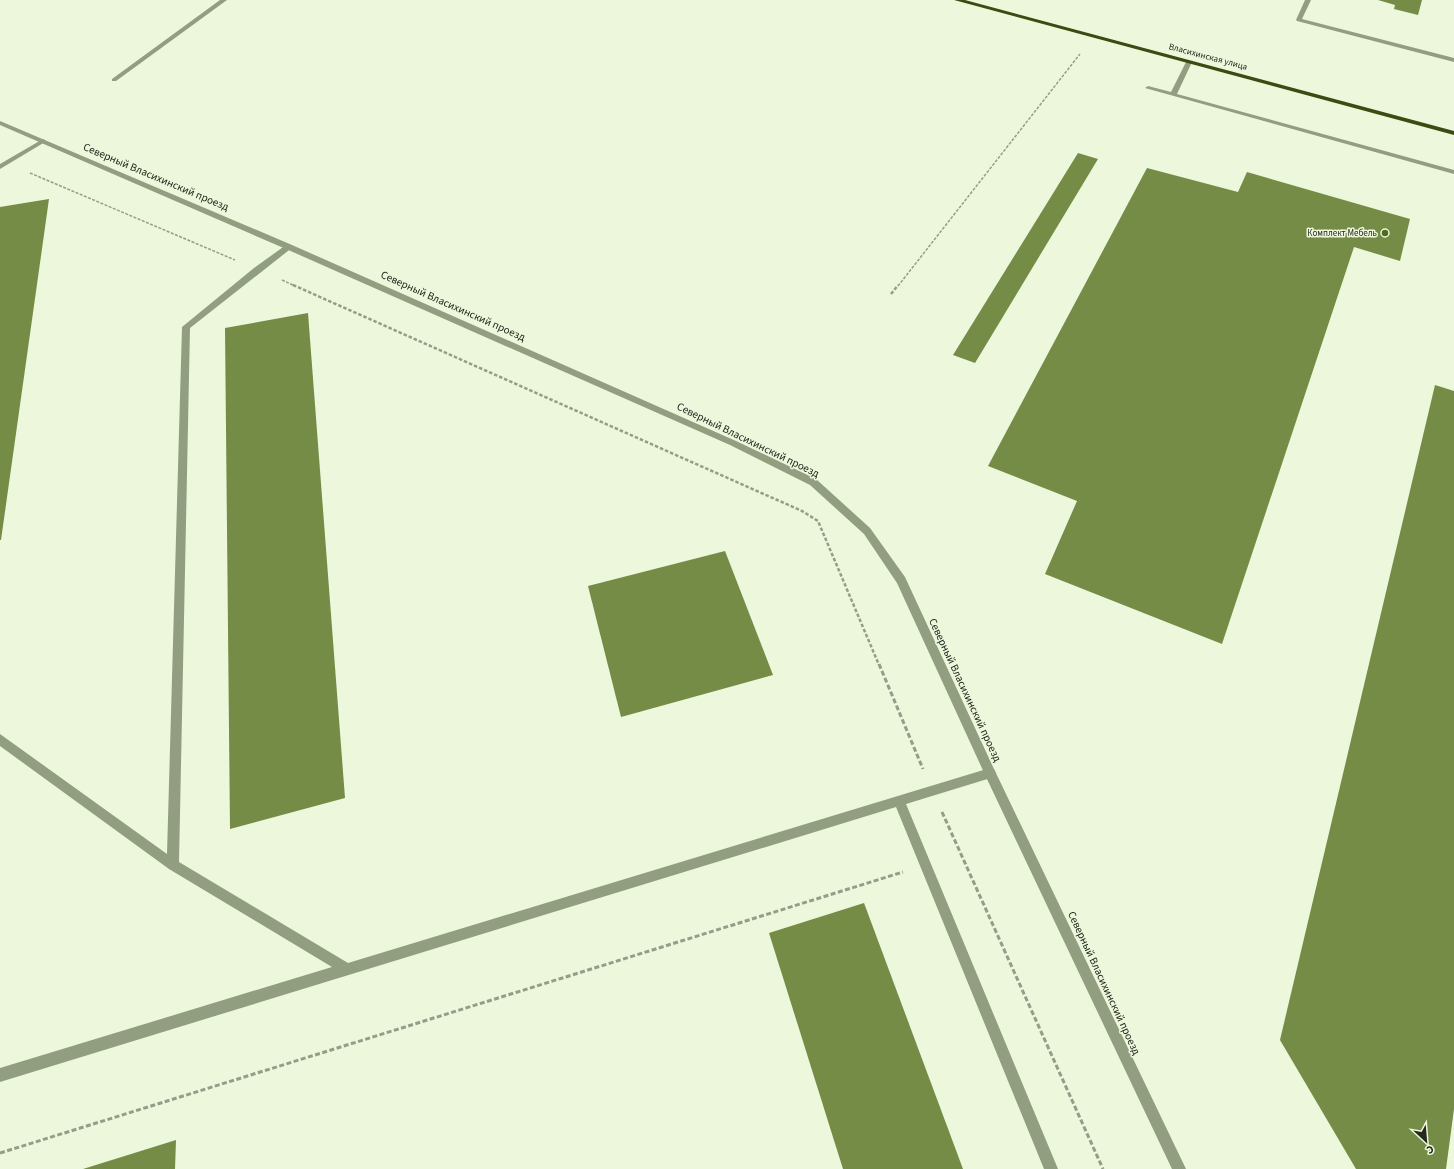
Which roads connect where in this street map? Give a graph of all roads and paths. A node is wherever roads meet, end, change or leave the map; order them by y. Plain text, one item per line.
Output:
1 (224, 0) edge
2 (957, 0) edge
3 (1308, 0) edge
4 (1094, 37) junction
5 (1454, 60) edge
6 (1189, 62) junction
7 (114, 80) dead end
8 (1148, 88) dead end
9 (1173, 95) junction
10 (0, 123) edge
11 (1454, 133) edge
12 (44, 141) junction
13 (3, 165) edge
14 (1454, 172) edge
15 (289, 247) junction
16 (257, 270) junction
17 (891, 294) dead end
18 (0, 739) edge
19 (990, 773) junction
20 (933, 791) junction
21 (899, 801) junction
22 (173, 865) junction
23 (925, 866) junction
24 (347, 969) junction
25 (0, 1075) edge
26 (0, 1153) edge
27 (1050, 1169) edge
28 (1103, 1169) edge
29 (1179, 1169) edge

1 - 7 street
2 - 4 highway, Власихинская улица
3 - 5 street
4 - 6 highway, Власихинская улица
4 - 17 path
6 - 9 street
6 - 11 highway, Власихинская улица
8 - 9 street
9 - 14 street
10 - 12 street, Северный Власихинский проезд
12 - 13 street
12 - 15 street, Северный Власихинский проезд
13 - 16 path
15 - 16 street
15 - 19 street, Северный Власихинский проезд
16 - 20 path
16 - 22 street
18 - 22 street
19 - 20 street
19 - 29 street, Северный Власихинский проезд
20 - 21 street
20 - 28 path
21 - 23 street
21 - 24 street
22 - 24 street
23 - 26 path
23 - 27 street
24 - 25 street

